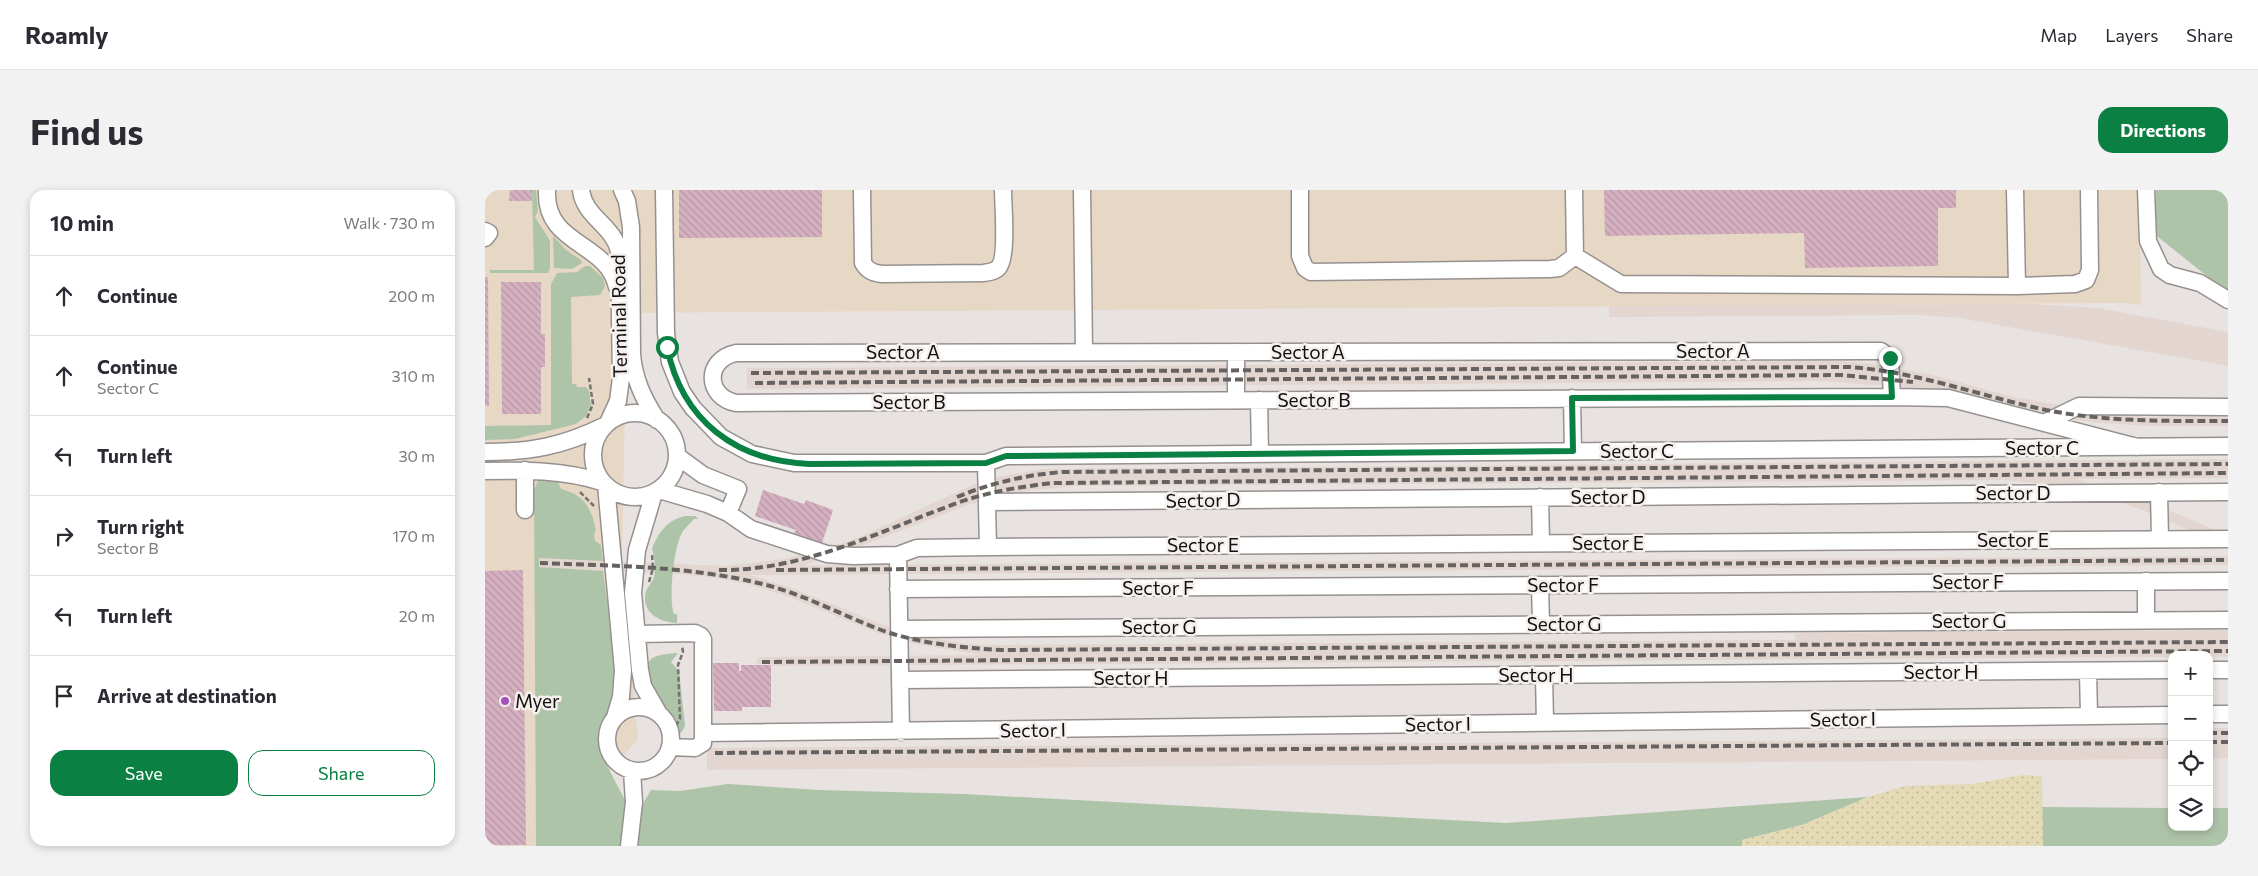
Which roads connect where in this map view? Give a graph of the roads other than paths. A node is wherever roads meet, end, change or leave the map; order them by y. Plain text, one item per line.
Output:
1 (547, 190) edge
2 (581, 190) edge
3 (622, 190) edge
4 (664, 190) edge
5 (862, 190) edge
6 (1003, 190) edge
7 (1082, 190) edge
8 (1300, 190) edge
9 (1574, 190) edge
10 (2015, 190) edge
11 (2089, 190) edge
12 (2145, 190) edge
13 (1575, 256) junction
14 (2017, 286) junction
15 (620, 298) junction
16 (2228, 300) edge
17 (1084, 352) junction
18 (1236, 352) junction
19 (1892, 397) junction
20 (1572, 398) junction
21 (1236, 400) junction
22 (1259, 400) junction
23 (736, 403) joint
24 (2228, 407) edge
25 (657, 420) junction
26 (2044, 423) junction
27 (606, 425) junction
28 (2228, 446) edge
29 (2137, 447) junction
30 (1573, 451) junction
31 (485, 452) edge
32 (1260, 454) junction
33 (677, 456) junction
34 (986, 463) junction
35 (485, 470) edge
36 (525, 470) junction
37 (604, 484) junction
38 (657, 491) junction
39 (2159, 492) junction
40 (2228, 492) edge
41 (1540, 497) junction
42 (987, 502) junction
43 (525, 510) dead end
44 (728, 513) junction
45 (2160, 539) junction
46 (2228, 539) edge
47 (1541, 543) junction
48 (988, 547) junction
49 (898, 555) junction
50 (2146, 581) junction
51 (2228, 581) edge
52 (1540, 585) junction
53 (898, 590) junction
54 (2145, 620) junction
55 (2228, 620) edge
56 (1541, 624) junction
57 (899, 629) junction
58 (637, 634) junction
59 (2168, 670) edge
60 (2213, 670) edge
61 (2228, 670) edge
62 (2088, 671) junction
63 (1544, 675) junction
64 (900, 680) junction
65 (659, 714) junction
66 (2213, 714) edge
67 (2228, 714) edge
68 (2168, 715) edge
69 (2089, 716) junction
70 (615, 717) junction
71 (1545, 723) junction
72 (901, 732) junction
73 (704, 733) junction
74 (670, 740) junction
75 (632, 771) junction
76 (629, 846) edge

1 - 15 street
2 - 15 street, Terminal Road
3 - 25 street
4 - 34 street, Sector C
5 - 6 street
7 - 17 street
8 - 13 street
9 - 13 street
10 - 14 street
11 - 14 street
12 - 16 street
13 - 14 street
15 - 27 street, Terminal Road
17 - 18 street, Sector A
17 - 23 street, Sector A
18 - 19 street, Sector A
18 - 21 street
19 - 20 street, Sector B
19 - 26 street, Sector B
20 - 22 street, Sector B
20 - 30 street
21 - 22 street, Sector B
21 - 23 street, Sector B
22 - 32 street
24 - 26 street
25 - 27 street
25 - 33 street
26 - 29 street, Sector B
27 - 31 street
27 - 37 street
28 - 29 street, Sector C
29 - 30 street, Sector C
30 - 32 street, Sector C
32 - 34 street, Sector C
33 - 38 street
33 - 44 street
34 - 42 street
35 - 36 street
36 - 37 street
36 - 43 street
37 - 38 street
37 - 70 street
38 - 44 street, Sector E
38 - 58 street
39 - 40 street, Sector D
39 - 41 street, Sector D
39 - 45 street
41 - 42 street, Sector D
41 - 47 street
42 - 48 street
44 - 49 street, Sector E
45 - 46 street, Sector E
45 - 47 street, Sector E
47 - 48 street, Sector E
48 - 49 street, Sector E
49 - 53 street
50 - 51 street, Sector F
50 - 52 street, Sector F
50 - 54 street
52 - 53 street, Sector F
52 - 56 street
53 - 57 street
54 - 55 street, Sector G
54 - 56 street, Sector G
56 - 57 street, Sector G
57 - 64 street
58 - 65 street
58 - 73 street
59 - 62 street, Sector H
60 - 61 street
62 - 63 street, Sector H
62 - 69 street
63 - 64 street, Sector H
63 - 71 street
64 - 72 street
65 - 70 street
65 - 74 street
66 - 67 street
68 - 69 street, Sector I
69 - 71 street, Sector I
70 - 75 street
71 - 72 street, Sector I
72 - 73 street, Sector I
73 - 74 street
74 - 75 street
75 - 76 street

